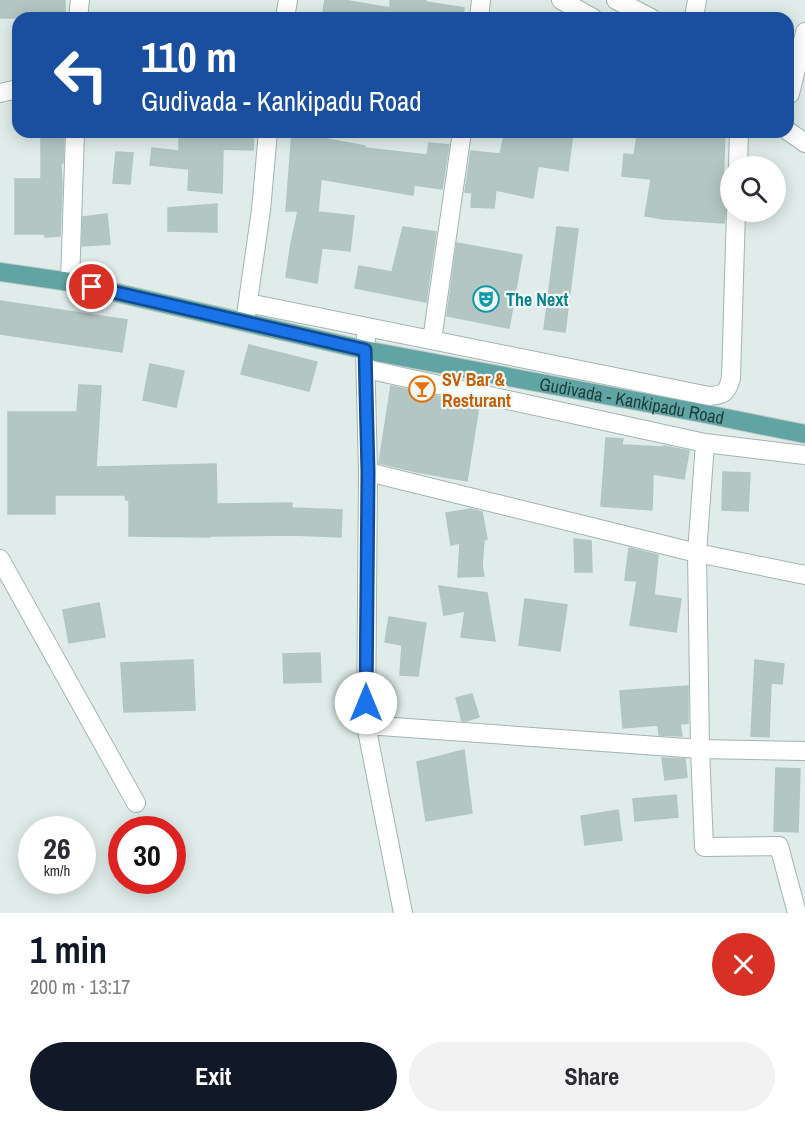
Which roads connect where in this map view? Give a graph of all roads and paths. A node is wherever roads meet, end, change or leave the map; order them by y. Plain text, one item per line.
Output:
1 (561, 0) edge
2 (616, 0) edge
3 (582, 12) edge
4 (639, 12) edge
5 (805, 32) edge
6 (794, 97) edge
7 (75, 138) edge
8 (267, 138) edge
9 (461, 138) edge
10 (739, 138) edge
11 (738, 156) edge
12 (736, 222) edge
13 (0, 272) edge
14 (70, 282) junction
15 (248, 303) junction
16 (245, 322) junction
17 (367, 327) junction
18 (432, 340) junction
19 (365, 350) junction
20 (366, 369) junction
21 (805, 434) edge
22 (705, 443) junction
23 (805, 455) edge
24 (368, 472) junction
25 (697, 553) junction
26 (0, 559) edge
27 (805, 575) edge
28 (366, 725) junction
29 (700, 749) junction
30 (805, 751) edge
31 (136, 803) dead end
32 (798, 889) edge
33 (403, 913) edge
34 (797, 913) edge

1 - 3 street
2 - 4 street
5 - 6 street
7 - 14 street
8 - 15 street
9 - 18 street
10 - 11 street
12 - 18 street
13 - 14 main road, Gudivada - Kankipadu Road
14 - 16 main road, Gudivada - Kankipadu Road
15 - 16 street
15 - 17 street
16 - 19 main road, Gudivada - Kankipadu Road
17 - 18 street
17 - 19 street
19 - 20 street
19 - 21 main road, Gudivada - Kankipadu Road
20 - 22 street
20 - 24 street
22 - 23 street
22 - 25 street
24 - 25 street
24 - 28 street
25 - 27 street
25 - 29 street
26 - 31 street
28 - 29 street
28 - 33 street
29 - 30 street
29 - 32 street
32 - 34 street

